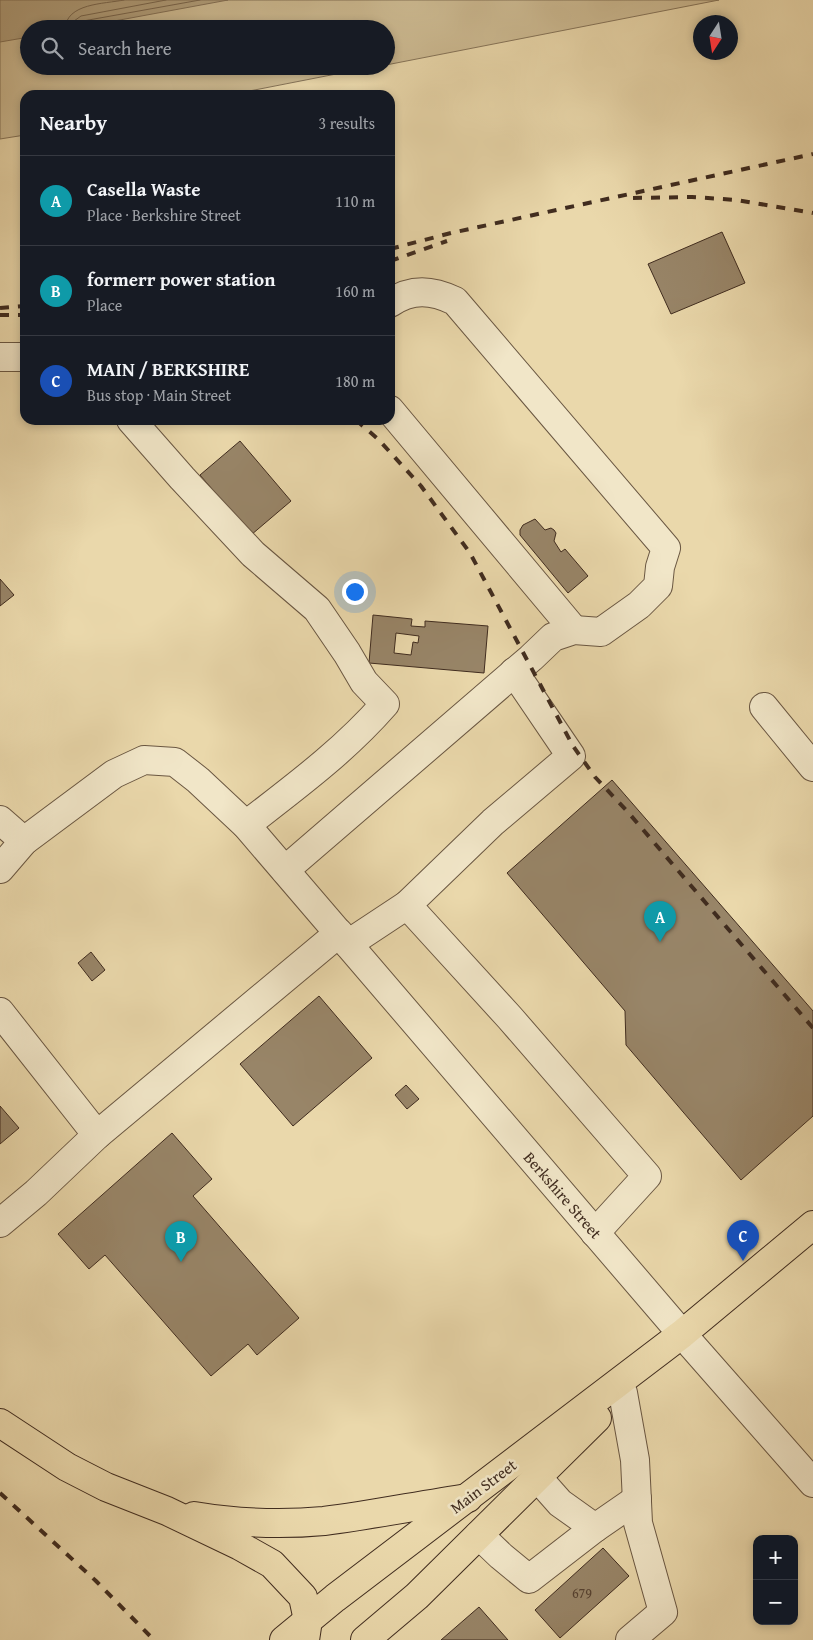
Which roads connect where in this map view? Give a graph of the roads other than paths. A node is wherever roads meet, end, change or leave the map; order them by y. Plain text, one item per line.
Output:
1 (395, 300) edge
2 (0, 357) edge
3 (20, 357) edge
4 (395, 416) edge
5 (135, 425) edge
6 (574, 630) junction
7 (514, 672) junction
8 (764, 707) dead end
9 (813, 767) edge
10 (0, 820) edge
11 (246, 825) junction
12 (24, 841) junction
13 (0, 869) edge
14 (285, 870) junction
15 (407, 905) junction
16 (343, 938) junction
17 (0, 1012) edge
18 (96, 1135) junction
19 (0, 1223) edge
20 (813, 1225) edge
21 (595, 1233) junction
22 (682, 1334) junction
23 (623, 1393) junction
24 (0, 1423) edge
25 (537, 1477) junction
26 (813, 1483) edge
27 (468, 1498) junction
28 (637, 1499) junction
29 (168, 1512) junction
30 (595, 1528) junction
31 (479, 1535) junction
32 (306, 1630) edge
33 (284, 1640) edge
34 (365, 1640) edge
35 (630, 1640) edge

1 - 6 street
2 - 3 street
4 - 6 street
5 - 11 street
6 - 7 street
7 - 14 street
7 - 15 street
8 - 9 street
10 - 12 street
11 - 12 street, Berkshire Street
11 - 14 street, Berkshire Street
12 - 13 street, Berkshire Street
14 - 16 street, Berkshire Street
15 - 16 street
15 - 21 street
16 - 18 street
16 - 21 street, Berkshire Street
17 - 18 street
18 - 19 street
20 - 22 main road, Main Street
21 - 22 street, Berkshire Street
22 - 23 main road, Main Street
22 - 26 street, Berkshire Street
22 - 27 main road, Main Street
23 - 25 main road, Main Street
23 - 28 street
24 - 29 main road
25 - 30 street
25 - 31 main road, Main Street
27 - 29 main road
27 - 32 main road, Main Street
28 - 30 street
28 - 35 street
29 - 32 main road
30 - 31 street
31 - 34 main road, Main Street
32 - 33 main road, Main Street

